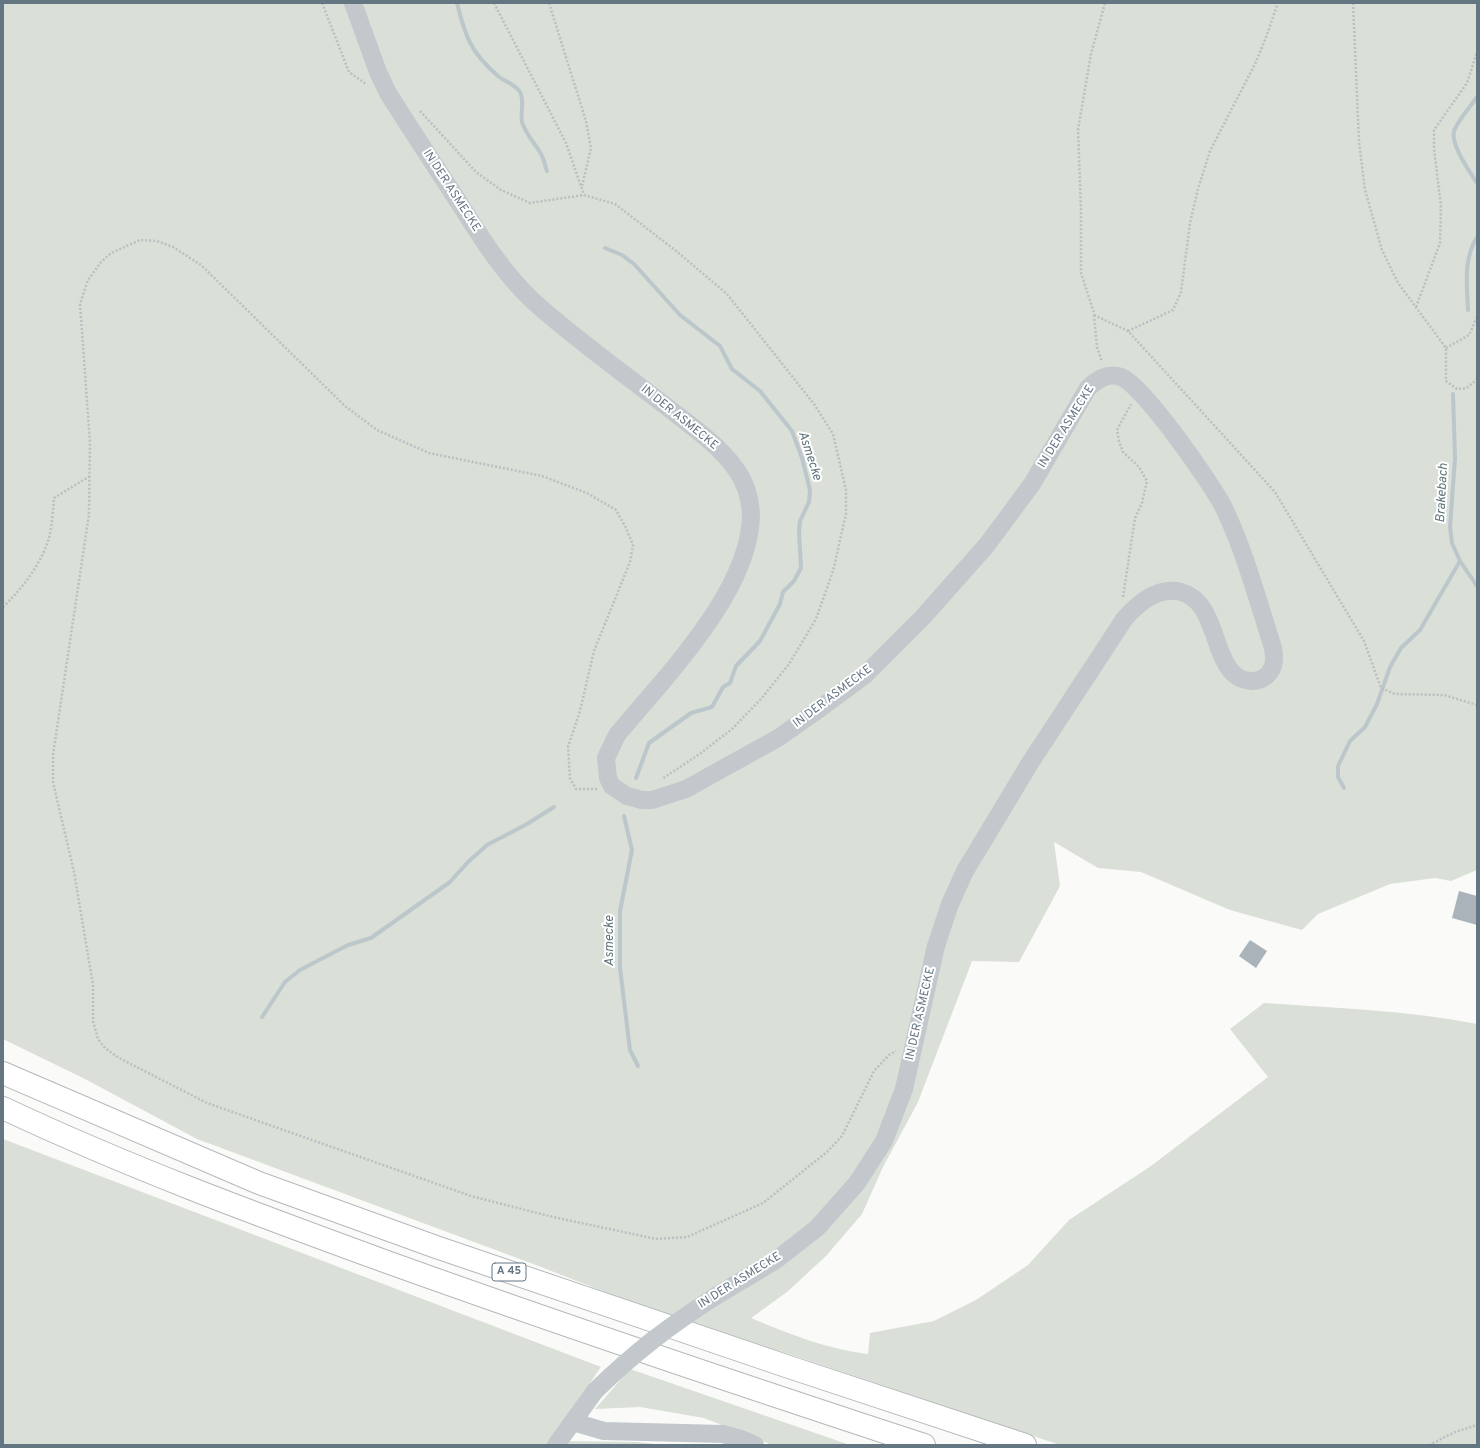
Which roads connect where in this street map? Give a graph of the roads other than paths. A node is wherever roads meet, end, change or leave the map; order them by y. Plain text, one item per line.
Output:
1 (353, 3) edge
2 (3, 1074) edge
3 (3, 1108) edge
4 (573, 1422) junction
5 (556, 1445) edge
6 (755, 1445) edge
7 (924, 1445) edge
8 (1025, 1445) edge

1 - 4 street, IN DER ASMECKE, bridge
2 - 8 highway, A 45
3 - 7 highway, A 45
4 - 5 street, IN DER ASMECKE
4 - 6 street

